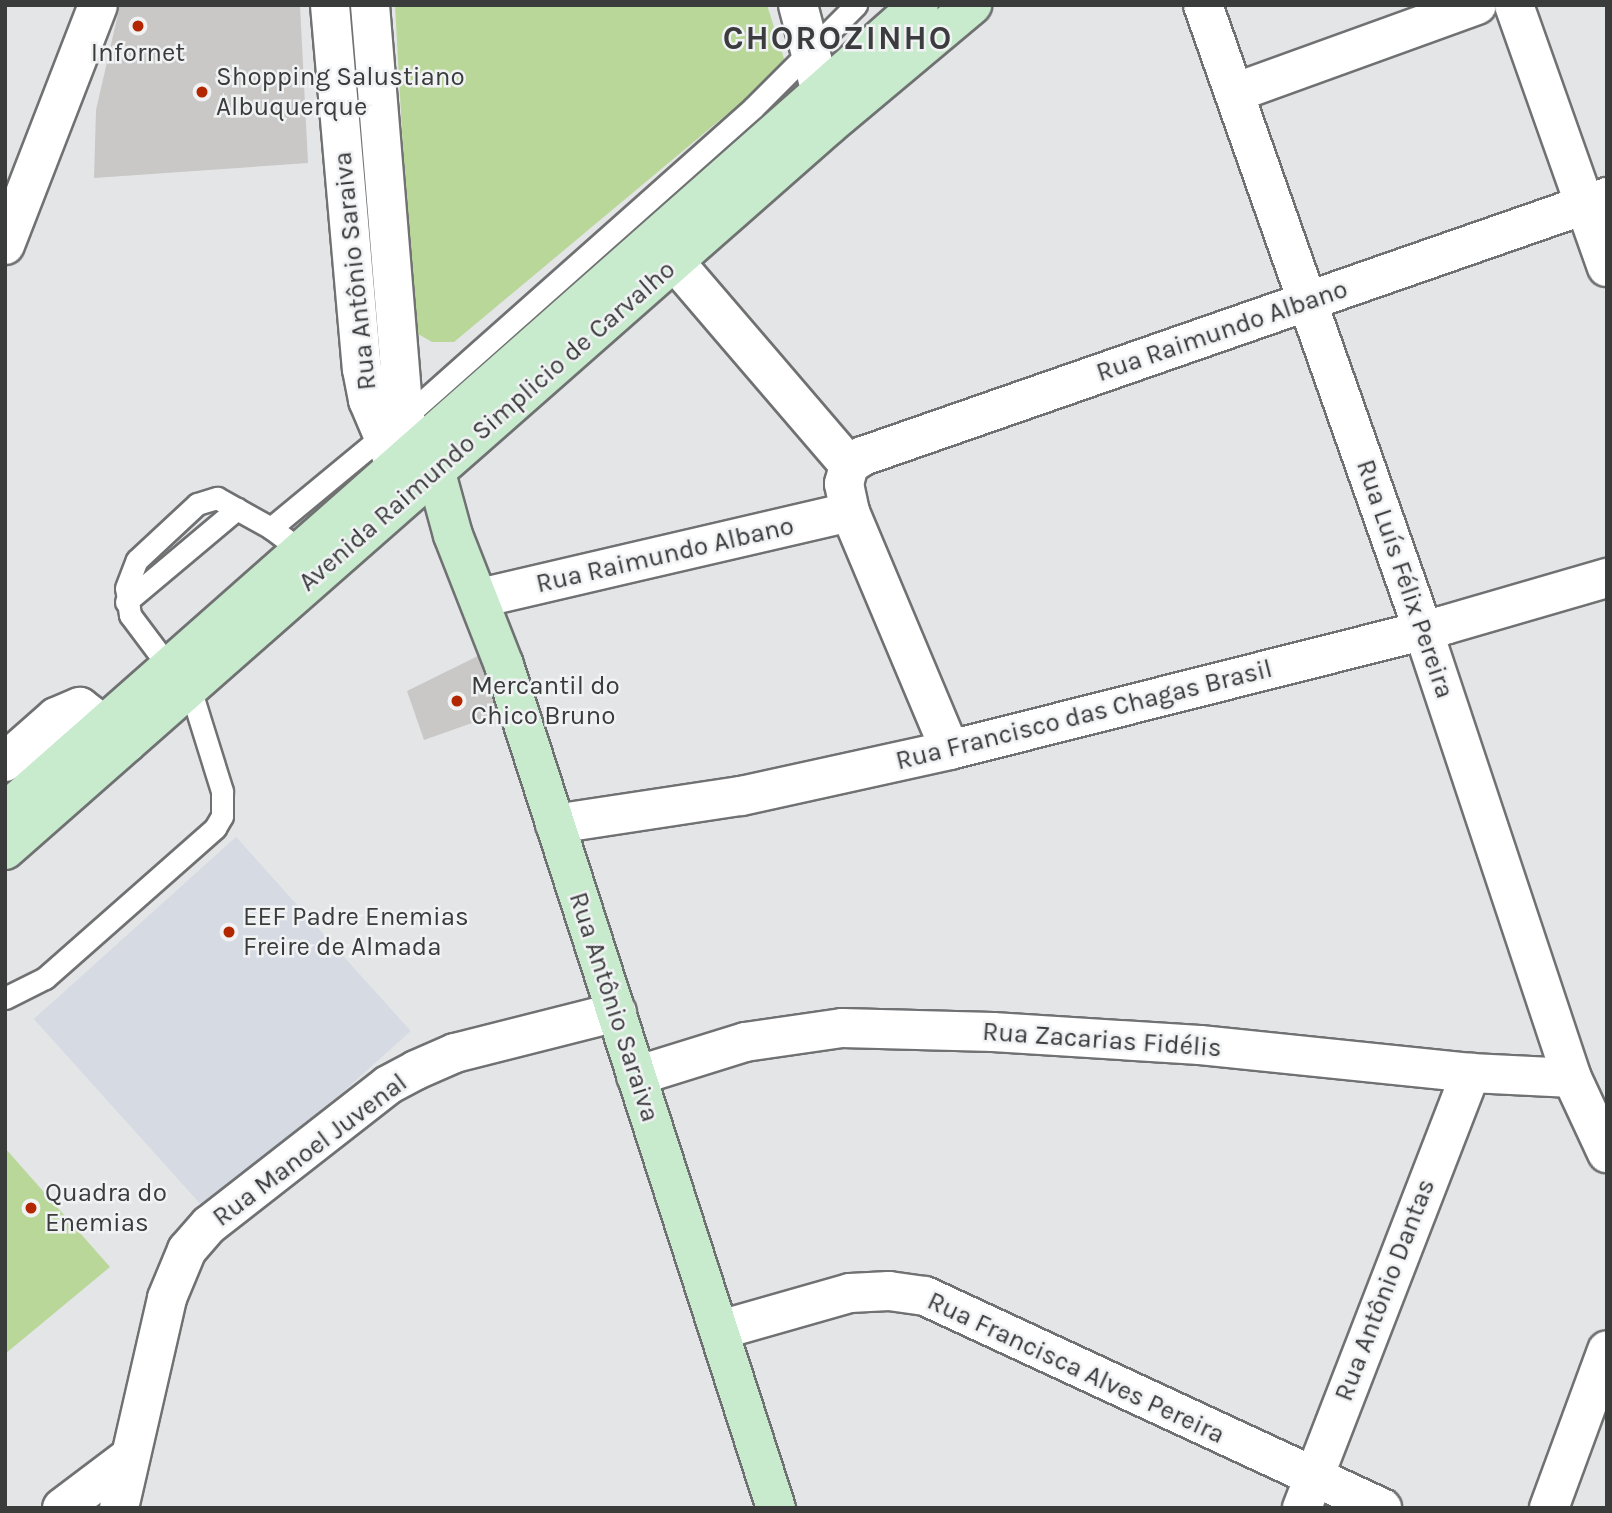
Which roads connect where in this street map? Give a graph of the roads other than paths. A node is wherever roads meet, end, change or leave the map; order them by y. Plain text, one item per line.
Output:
1 (98, 5) edge
2 (330, 5) edge
3 (370, 5) edge
4 (798, 5) edge
5 (856, 5) edge
6 (919, 5) edge
7 (972, 5) edge
8 (1203, 5) edge
9 (1477, 5) edge
10 (1514, 5) edge
11 (811, 47) junction
12 (1237, 92) junction
13 (753, 108) junction
14 (825, 108) junction
15 (343, 158) junction
16 (380, 159) junction
17 (1596, 201) edge
18 (5, 245) edge
19 (674, 261) junction
20 (1607, 267) edge
21 (1309, 301) junction
22 (414, 463) junction
23 (846, 470) junction
24 (237, 509) junction
25 (850, 513) junction
26 (271, 528) junction
27 (302, 551) junction
28 (1607, 578) edge
29 (480, 598) junction
30 (126, 602) junction
31 (1423, 630) junction
32 (180, 677) junction
33 (117, 733) junction
34 (950, 750) junction
35 (5, 762) edge
36 (5, 812) edge
37 (555, 824) junction
38 (5, 850) edge
39 (5, 998) edge
40 (617, 1012) junction
41 (1471, 1073) junction
42 (636, 1076) junction
43 (1588, 1095) edge
44 (1607, 1153) edge
45 (720, 1330) junction
46 (1607, 1350) edge
47 (128, 1458) junction
48 (1307, 1492) edge
49 (62, 1508) edge
50 (120, 1508) edge
51 (776, 1508) edge
52 (1382, 1508) edge
53 (1549, 1508) edge

1 - 18 street
2 - 15 street, Rua Antônio Saraiva
3 - 16 street, Rua Antônio Saraiva
4 - 11 street
5 - 11 lane
6 - 14 main road, Avenida Raimundo Simplicio de Carvalho
7 - 14 main road, Avenida Raimundo Simplicio de Carvalho
8 - 12 street, Rua Luís Félix Pereira
9 - 12 street
10 - 17 street
11 - 13 lane
11 - 14 street
12 - 21 street, Rua Luís Félix Pereira
13 - 14 lane
13 - 22 lane
14 - 19 main road, Avenida Raimundo Simplicio de Carvalho
14 - 22 main road, Avenida Raimundo Simplicio de Carvalho
15 - 16 street
15 - 22 street, Rua Antônio Saraiva
16 - 22 street, Rua Antônio Saraiva
17 - 20 street
17 - 21 street, Rua Raimundo Albano
19 - 22 main road, Avenida Raimundo Simplicio de Carvalho
19 - 23 street
21 - 23 street, Rua Raimundo Albano
21 - 31 street, Rua Luís Félix Pereira
22 - 26 lane
22 - 27 main road, Avenida Raimundo Simplicio de Carvalho
22 - 29 main road, Rua Antônio Saraiva
22 - 32 main road, Avenida Raimundo Simplicio de Carvalho
23 - 25 street
24 - 26 lane
24 - 30 lane
24 - 30 lane
25 - 29 street, Rua Raimundo Albano
25 - 34 street
26 - 27 lane
27 - 32 main road, Avenida Raimundo Simplicio de Carvalho
28 - 31 street, Rua Francisco das Chagas Brasil
29 - 37 main road, Rua Antônio Saraiva
30 - 32 lane
31 - 34 street, Rua Francisco das Chagas Brasil
31 - 43 street, Rua Luís Félix Pereira
32 - 33 main road, Avenida Raimundo Simplicio de Carvalho
32 - 39 lane
33 - 35 street
33 - 36 main road, Avenida Raimundo Simplicio de Carvalho
33 - 38 main road, Avenida Raimundo Simplicio de Carvalho
34 - 37 street, Rua Francisco das Chagas Brasil
37 - 40 main road, Rua Antônio Saraiva
40 - 42 main road, Rua Antônio Saraiva
40 - 47 street, Rua Manoel Juvenal
41 - 42 street, Rua Zacarias Fidélis
41 - 43 street, Rua Zacarias Fidélis
41 - 48 street, Rua Antônio Dantas
42 - 45 main road, Rua Antônio Saraiva
43 - 44 street, Rua Luís Félix Pereira
45 - 48 street, Rua Francisca Alves Pereira
45 - 51 main road, Rua Antônio Saraiva
46 - 53 street
47 - 49 street
47 - 50 street, Rua Manoel Juvenal
48 - 52 street, Rua Francisca Alves Pereira

